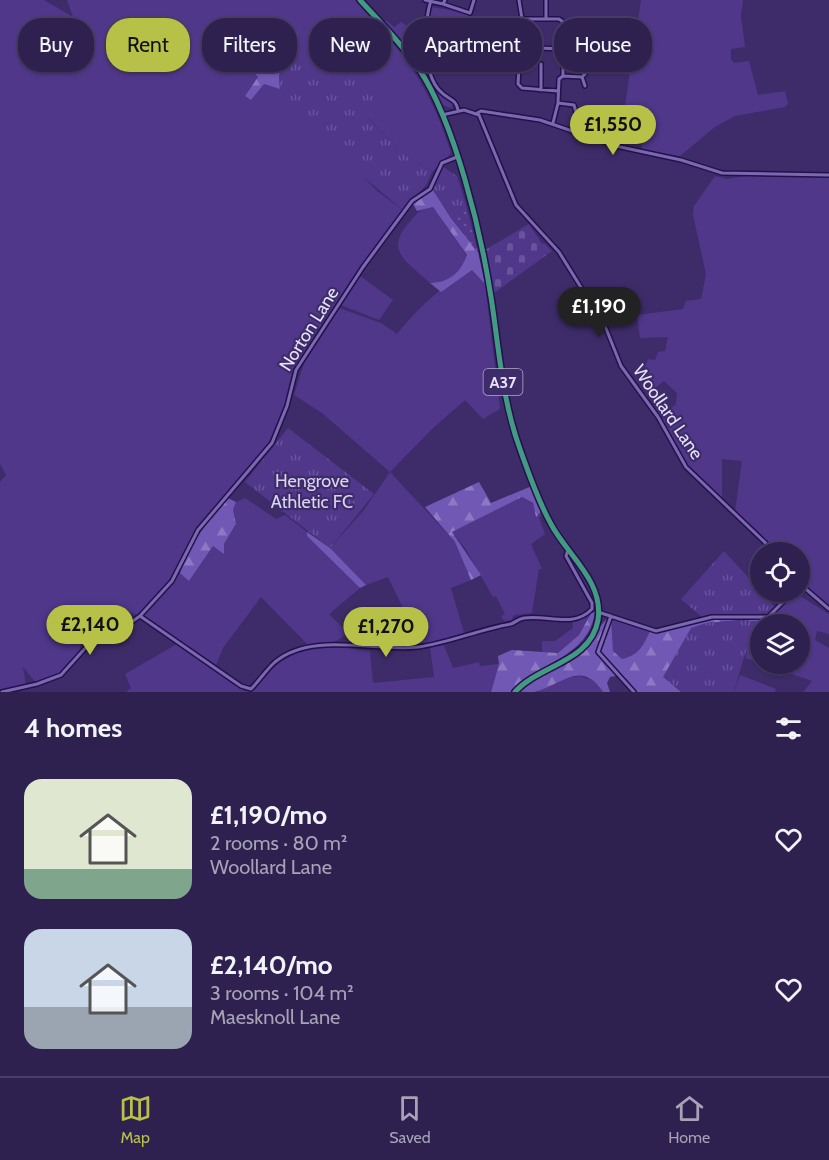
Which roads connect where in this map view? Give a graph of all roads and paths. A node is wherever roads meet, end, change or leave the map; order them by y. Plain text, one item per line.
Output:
1 (360, 0) edge
2 (425, 0) edge
3 (474, 0) edge
4 (519, 0) edge
5 (546, 0) edge
6 (430, 1) edge
7 (444, 2) edge
8 (546, 20) junction
9 (554, 20) edge
10 (519, 72) edge
11 (541, 72) edge
12 (563, 72) edge
13 (587, 72) edge
14 (563, 76) junction
15 (582, 77) junction
16 (585, 86) dead end
17 (541, 90) junction
18 (558, 92) junction
19 (574, 98) dead end
20 (558, 103) junction
21 (572, 104) junction
22 (458, 111) junction
23 (477, 113) junction
24 (442, 115) junction
25 (573, 122) dead end
26 (553, 123) junction
27 (457, 157) junction
28 (829, 175) edge
29 (765, 542) edge
30 (568, 550) junction
31 (810, 593) edge
32 (784, 602) edge
33 (829, 609) edge
34 (598, 612) junction
35 (611, 615) junction
36 (140, 616) junction
37 (2, 692) edge
38 (515, 692) edge
39 (634, 692) edge

1 - 24 highway, A37
2 - 6 street
3 - 7 street
4 - 8 street
5 - 8 street
6 - 7 street
6 - 22 street
8 - 9 street
10 - 17 street
11 - 17 street
12 - 14 street
13 - 15 street
14 - 15 street
14 - 18 street
15 - 16 street
17 - 18 street
18 - 20 street
19 - 21 street
20 - 21 street
20 - 26 street
21 - 25 street
22 - 23 street
22 - 24 street
23 - 26 street
23 - 29 street, Woollard Lane
24 - 27 highway, A37
26 - 28 street
27 - 30 highway, A37
27 - 36 street, Norton Lane
30 - 34 highway, A37
30 - 36 street
31 - 33 street
32 - 35 street
34 - 35 street
34 - 38 highway
35 - 39 street
36 - 37 street, Norton Lane

